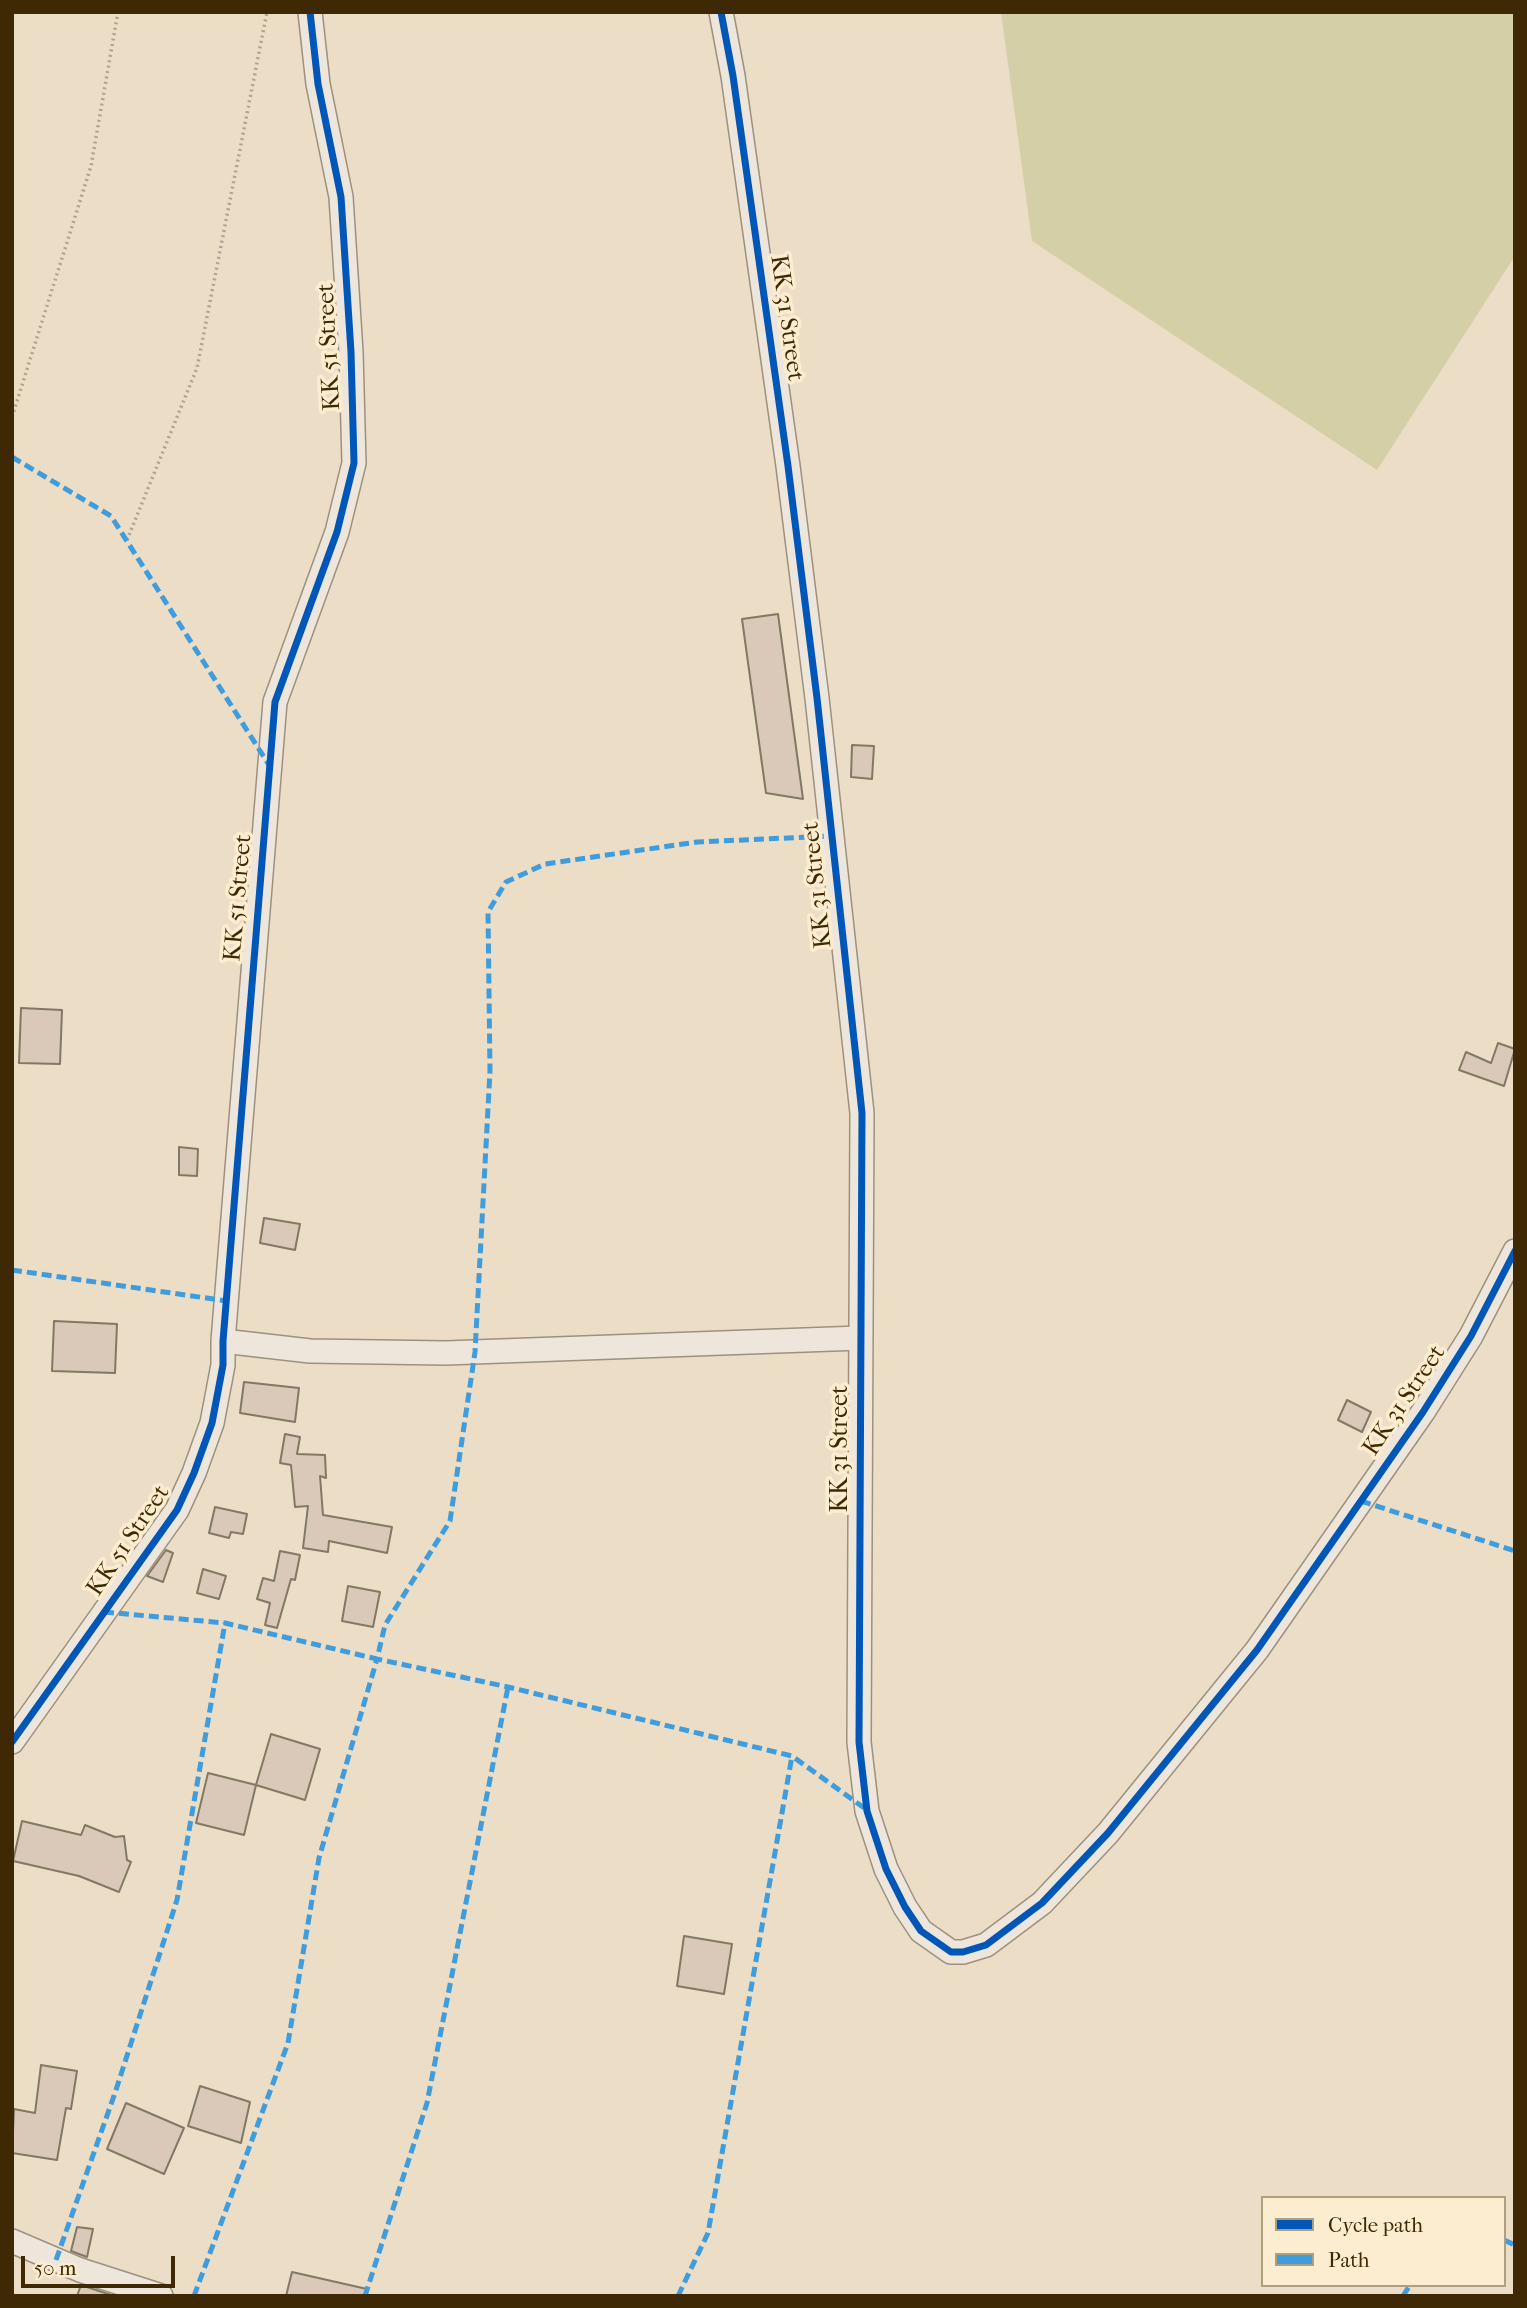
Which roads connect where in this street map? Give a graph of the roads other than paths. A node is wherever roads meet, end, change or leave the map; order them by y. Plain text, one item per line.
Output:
1 (310, 12) edge
2 (721, 12) edge
3 (1515, 1251) edge
4 (860, 1338) junction
5 (223, 1341) junction
6 (12, 1742) edge
7 (12, 2241) edge
8 (160, 2296) edge

1 - 5 street, KK 51 Street
2 - 4 street, KK 31 Street
3 - 4 street, KK 31 Street
4 - 5 street
5 - 6 street, KK 51 Street
7 - 8 street

